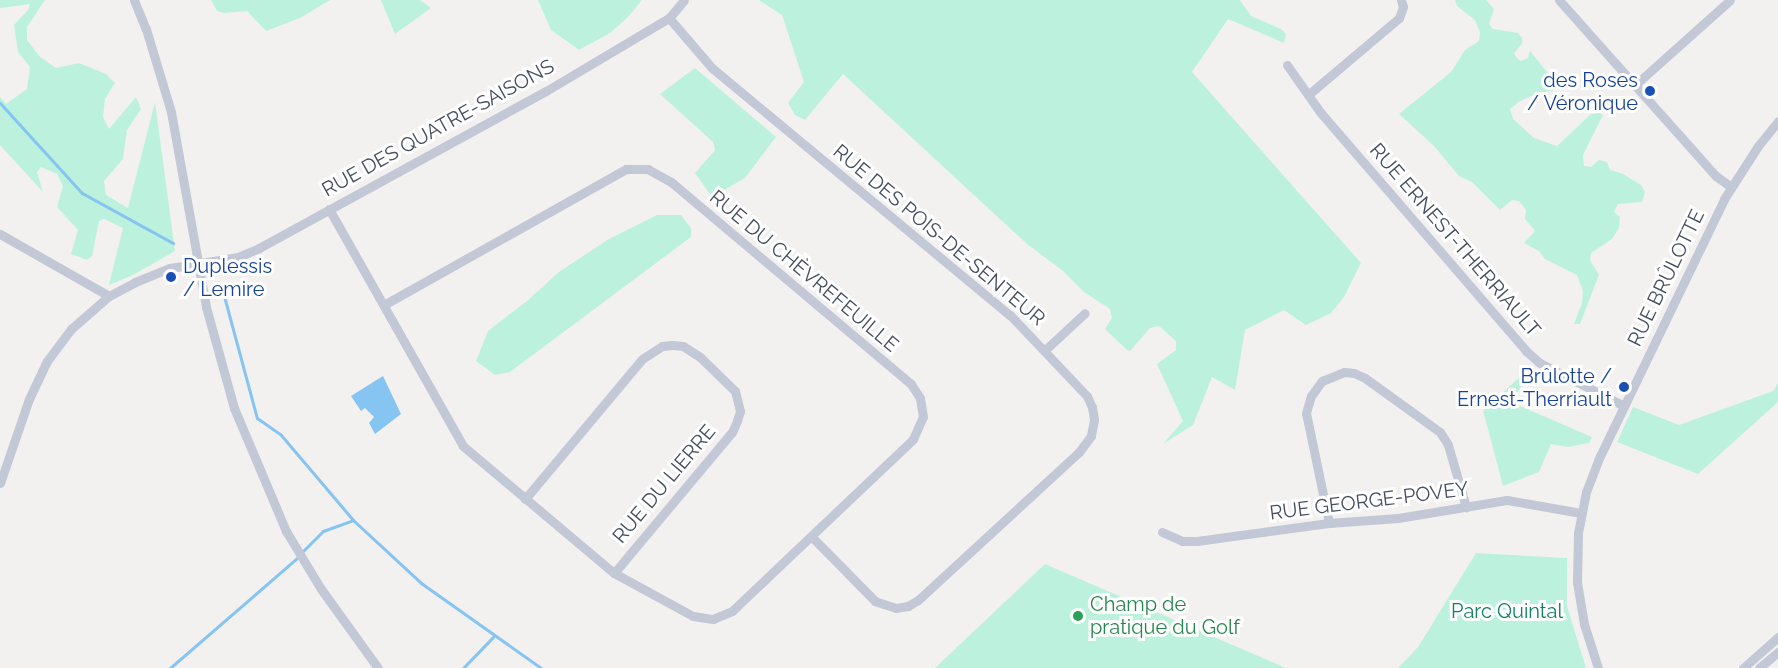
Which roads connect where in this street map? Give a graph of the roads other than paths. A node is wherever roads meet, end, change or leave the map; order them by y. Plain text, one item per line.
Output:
1 (134, 0) edge
2 (684, 0) edge
3 (1401, 0) edge
4 (1560, 0) edge
5 (1730, 0) edge
6 (669, 18) junction
7 (1287, 64) dead end
8 (1635, 85) junction
9 (1309, 94) junction
10 (1778, 121) edge
11 (1731, 187) junction
12 (329, 209) junction
13 (0, 234) edge
14 (198, 264) junction
15 (109, 296) junction
16 (384, 305) junction
17 (1085, 313) dead end
18 (1045, 350) junction
19 (1624, 406) junction
20 (0, 483) edge
21 (525, 499) junction
22 (1466, 507) junction
23 (1581, 513) junction
24 (1329, 523) junction
25 (1162, 532) dead end
26 (811, 536) junction
27 (614, 573) junction
28 (1778, 637) edge
29 (1763, 650) junction
30 (1774, 655) edge
31 (1778, 667) edge
32 (378, 668) edge
33 (1598, 668) edge
34 (1743, 668) edge
35 (1759, 668) edge

1 - 14 street
2 - 6 street, RUE DES QUATRE-SAISONS
3 - 9 street
4 - 8 street
5 - 8 street
6 - 12 street, RUE DES QUATRE-SAISONS
6 - 18 street, RUE DES POIS-DE-SENTEUR
7 - 9 street, RUE ERNEST-THERRIAULT
8 - 11 street
9 - 19 street, RUE ERNEST-THERRIAULT
10 - 11 street, RUE BRÛLOTTE
11 - 19 street, RUE BRÛLOTTE
12 - 14 street, RUE DES QUATRE-SAISONS
12 - 16 street
13 - 15 street
14 - 15 street, RUE DES QUATRE-SAISONS
14 - 32 street
15 - 20 street, RUE DES QUATRE-SAISONS
16 - 21 street
16 - 26 street, RUE DU CHÈVREFEUILLE
17 - 18 street
18 - 26 street, RUE DES POIS-DE-SENTEUR
19 - 23 street, RUE BRÛLOTTE
21 - 27 street
21 - 27 street, RUE DU LIERRE
22 - 23 street, RUE GEORGE-POVEY
22 - 24 street, RUE GEORGE-POVEY
22 - 24 street
23 - 33 street, RUE BRÛLOTTE
24 - 25 street, RUE GEORGE-POVEY
26 - 27 street, RUE DU CHÈVREFEUILLE
28 - 29 street
29 - 30 street
29 - 34 street
30 - 31 street
30 - 35 street

